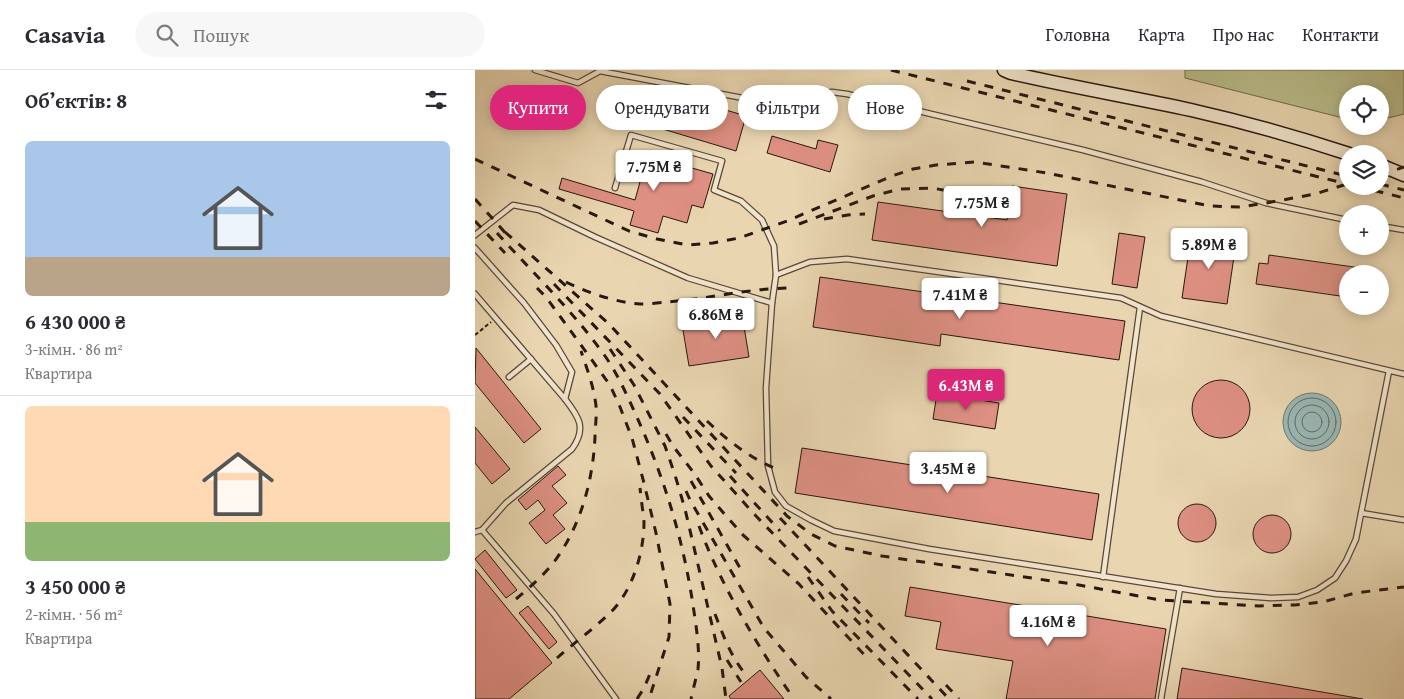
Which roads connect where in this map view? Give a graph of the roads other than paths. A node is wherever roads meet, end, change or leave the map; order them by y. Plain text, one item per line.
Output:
1 (535, 70) edge
2 (1004, 70) edge
3 (1339, 151) edge
4 (1389, 169) edge
5 (1404, 175) edge
6 (615, 188) dead end
7 (1339, 218) edge
8 (1389, 228) edge
9 (1404, 230) edge
10 (475, 235) edge
11 (475, 248) edge
12 (776, 275) junction
13 (475, 294) edge
14 (772, 303) junction
15 (1140, 307) junction
16 (531, 359) junction
17 (1389, 371) junction
18 (1404, 374) edge
19 (509, 377) dead end
20 (565, 399) junction
21 (1361, 513) junction
22 (1404, 520) edge
23 (482, 530) junction
24 (475, 532) edge
25 (1103, 577) junction
26 (1179, 588) junction
27 (616, 699) edge
28 (1161, 699) edge

1 - 7 lane
2 - 3 street
4 - 5 street
6 - 12 lane
8 - 9 lane
10 - 14 lane
11 - 20 lane
12 - 14 lane
12 - 15 lane
13 - 16 lane
14 - 25 lane
15 - 17 lane
15 - 25 lane
16 - 19 lane
16 - 20 lane
17 - 18 lane
17 - 21 lane
20 - 23 lane
21 - 22 lane
21 - 26 lane
23 - 24 lane
23 - 27 lane
25 - 26 lane
26 - 28 lane

